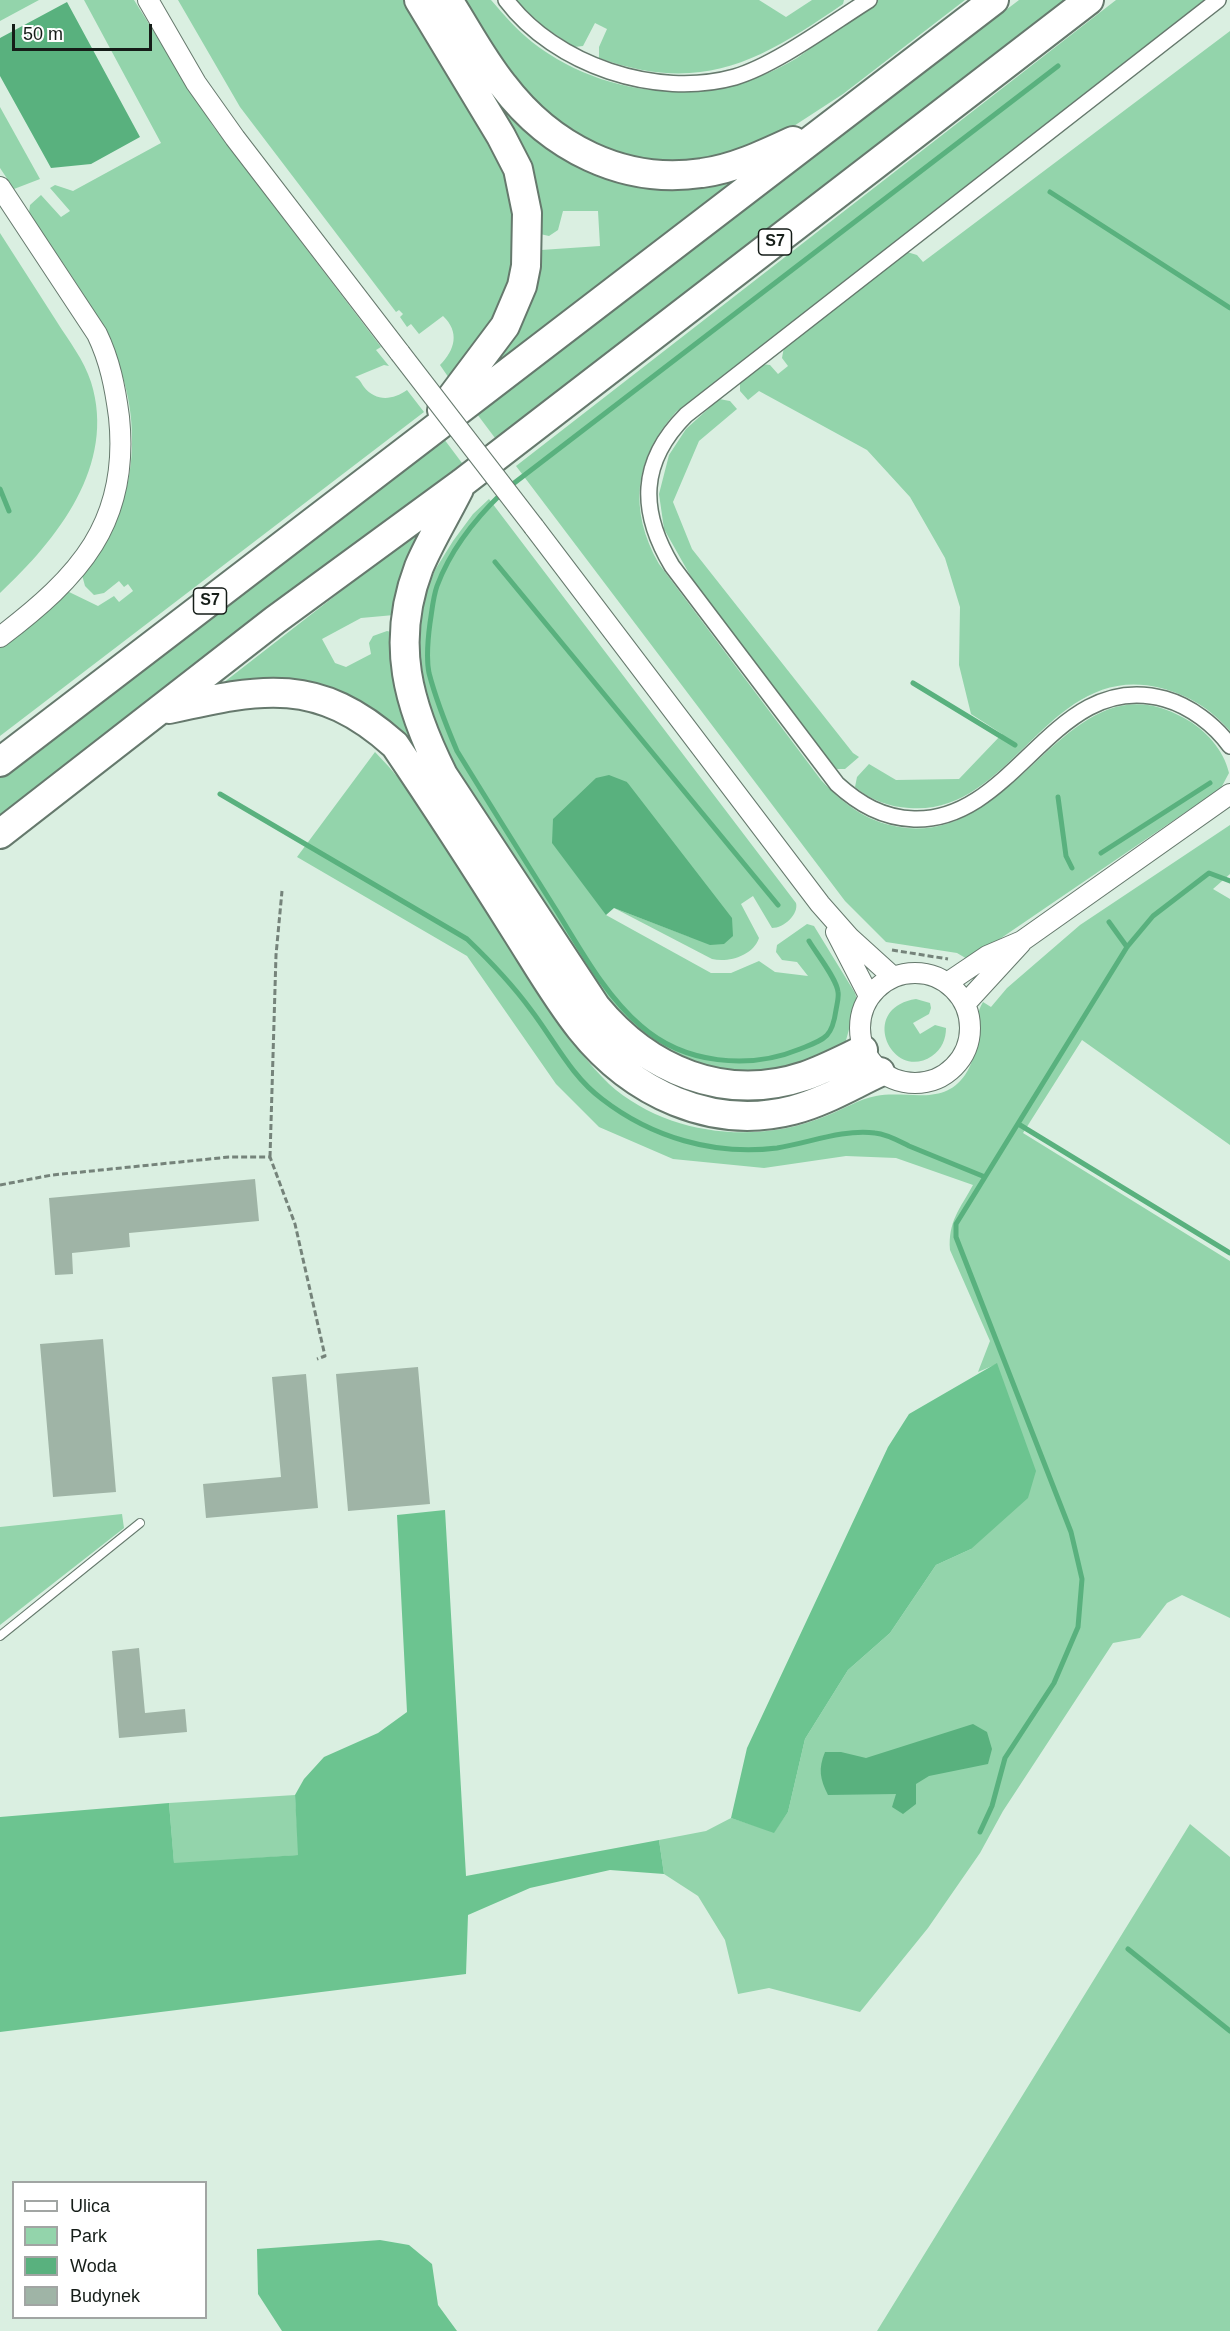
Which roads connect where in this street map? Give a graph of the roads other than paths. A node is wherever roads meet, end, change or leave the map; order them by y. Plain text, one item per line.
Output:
1 (148, 0) edge
2 (419, 0) edge
3 (448, 0) edge
4 (506, 0) edge
5 (869, 0) edge
6 (994, 0) edge
7 (1089, 0) edge
8 (1218, 0) edge
9 (840, 117) junction
10 (0, 187) edge
11 (420, 440) junction
12 (462, 483) junction
13 (0, 637) edge
14 (161, 710) junction
15 (1230, 746) edge
16 (0, 762) edge
17 (1230, 794) edge
18 (0, 834) edge
19 (820, 904) junction
20 (1022, 940) junction
21 (893, 977) junction
22 (947, 983) junction
23 (869, 996) junction
24 (965, 1004) junction
25 (872, 1061) junction
26 (140, 1523) dead end
27 (0, 1636) edge

1 - 19 street, bridge
2 - 11 highway
3 - 9 highway
4 - 5 street
6 - 9 highway, S7
7 - 12 highway, S7
8 - 15 street
9 - 11 highway, S7
10 - 13 street
11 - 16 highway, S7
12 - 14 highway, S7
12 - 25 highway
14 - 18 highway, S7
14 - 25 highway
17 - 20 street
19 - 21 street
19 - 23 street
20 - 22 street
20 - 24 street
21 - 22 street
21 - 23 street
22 - 24 street
23 - 25 street
24 - 25 street
26 - 27 lane

